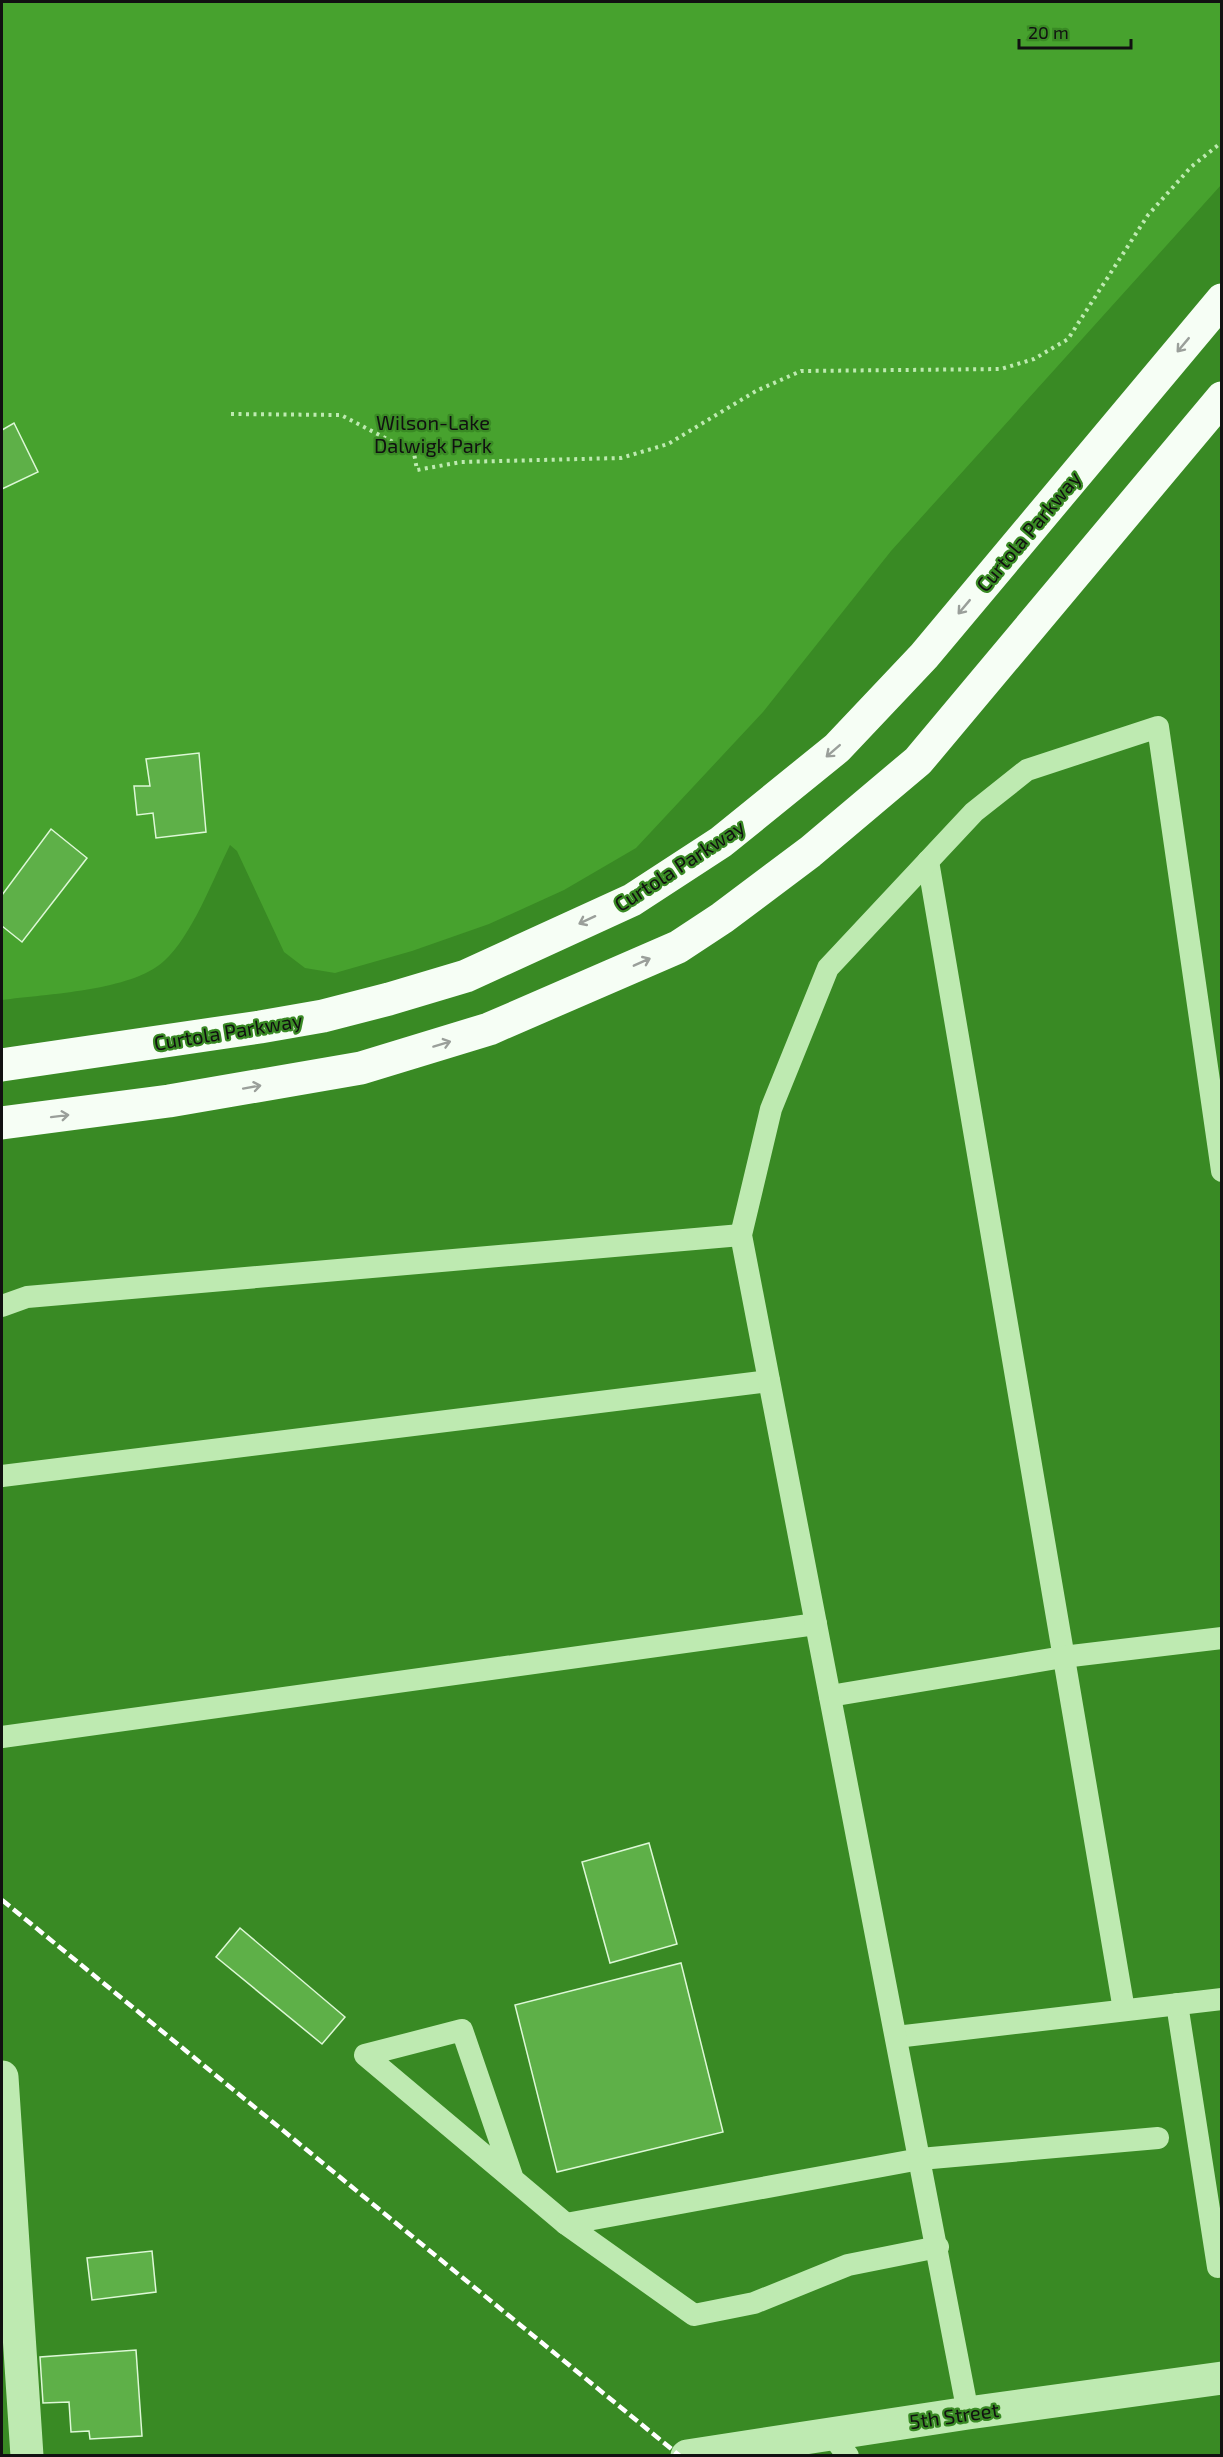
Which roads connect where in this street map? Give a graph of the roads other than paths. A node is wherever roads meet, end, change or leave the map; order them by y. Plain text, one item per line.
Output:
1 (1221, 300) edge
2 (1221, 398) edge
3 (928, 861) junction
4 (2, 1065) edge
5 (2, 1123) edge
6 (1221, 1171) edge
7 (741, 1235) junction
8 (2, 1306) edge
9 (769, 1381) junction
10 (2, 1476) edge
11 (816, 1624) junction
12 (1221, 1638) edge
13 (1063, 1657) junction
14 (830, 1696) junction
15 (2, 1737) edge
16 (1221, 1999) edge
17 (1177, 2004) junction
18 (1124, 2010) junction
19 (896, 2037) junction
20 (2, 2077) edge
21 (1158, 2138) dead end
22 (920, 2159) junction
23 (513, 2179) junction
24 (567, 2224) junction
25 (938, 2247) junction
26 (1221, 2266) edge
27 (1221, 2378) edge
28 (969, 2413) junction
29 (840, 2445) edge
30 (27, 2456) edge
31 (687, 2456) edge

1 -> 4 main road, Curtola Parkway
5 -> 2 main road
3 - 6 lane
3 - 7 lane
3 - 13 lane
7 - 8 lane
7 - 9 lane
9 - 10 lane
9 - 11 lane
11 - 14 lane
11 - 15 lane
12 - 13 lane
13 - 14 lane
13 - 18 lane
14 - 19 lane
16 - 17 lane
17 - 18 lane
17 - 26 lane
18 - 19 lane
19 - 22 lane
20 - 30 street
21 - 22 lane
22 - 24 lane
22 - 25 lane
23 - 23 lane
23 - 24 lane
24 - 25 lane
25 - 28 lane
27 - 28 street, 5th Street
28 - 29 street, 5th Street
29 - 31 street, 5th Street

